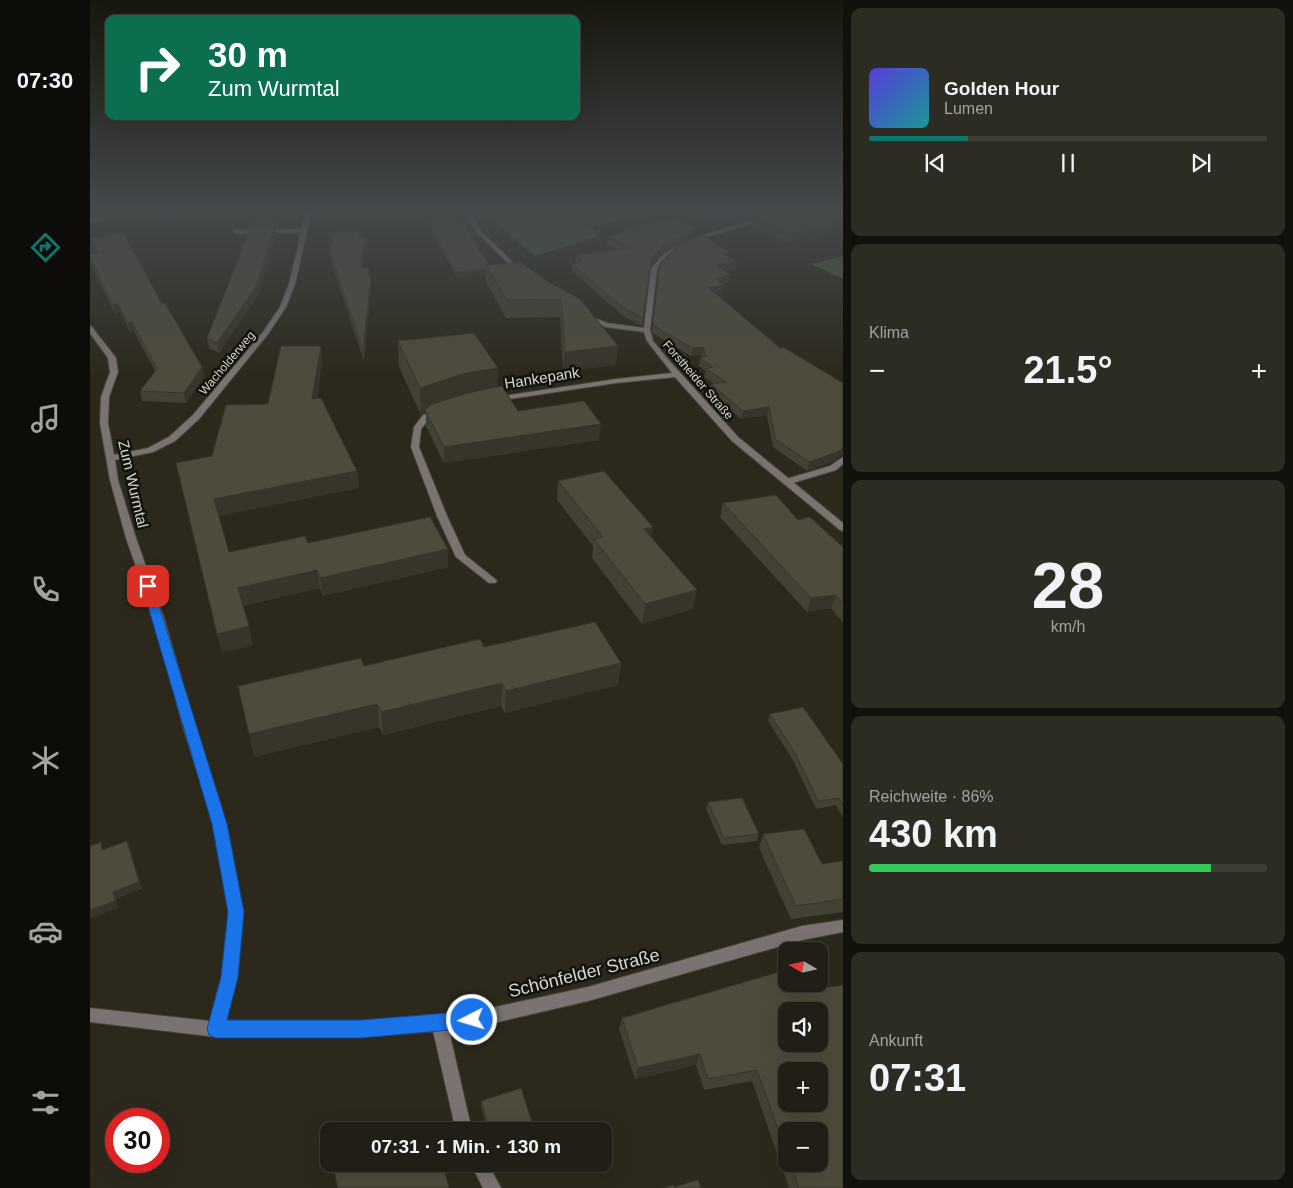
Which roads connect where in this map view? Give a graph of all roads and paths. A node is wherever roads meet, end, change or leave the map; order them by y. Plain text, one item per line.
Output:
1 (297, 264) edge
2 (512, 264) edge
3 (658, 264) edge
4 (526, 278) edge
5 (582, 315) edge
6 (90, 328) edge
7 (647, 330) junction
8 (676, 375) junction
9 (484, 401) edge
10 (450, 410) edge
11 (111, 458) junction
12 (843, 460) edge
13 (786, 482) junction
14 (843, 528) edge
15 (492, 581) dead end
16 (843, 926) edge
17 (90, 1015) edge
18 (439, 1022) junction
19 (216, 1029) junction
20 (462, 1122) edge
21 (483, 1172) edge
22 (492, 1188) edge

1 - 11 street, Wacholderweg
2 - 4 street
3 - 7 street, Forstheider Straße
5 - 7 street
6 - 11 street, Zum Wurmtal
7 - 8 street, Forstheider Straße
8 - 9 street, Hankepank
8 - 13 street, Forstheider Straße
10 - 15 street
11 - 19 street, Zum Wurmtal
12 - 13 street
13 - 14 street, Forstheider Straße
16 - 18 street, Schönfelder Straße
17 - 19 street, Schönfelder Straße
18 - 19 street, Schönfelder Straße
18 - 20 street
21 - 22 street

